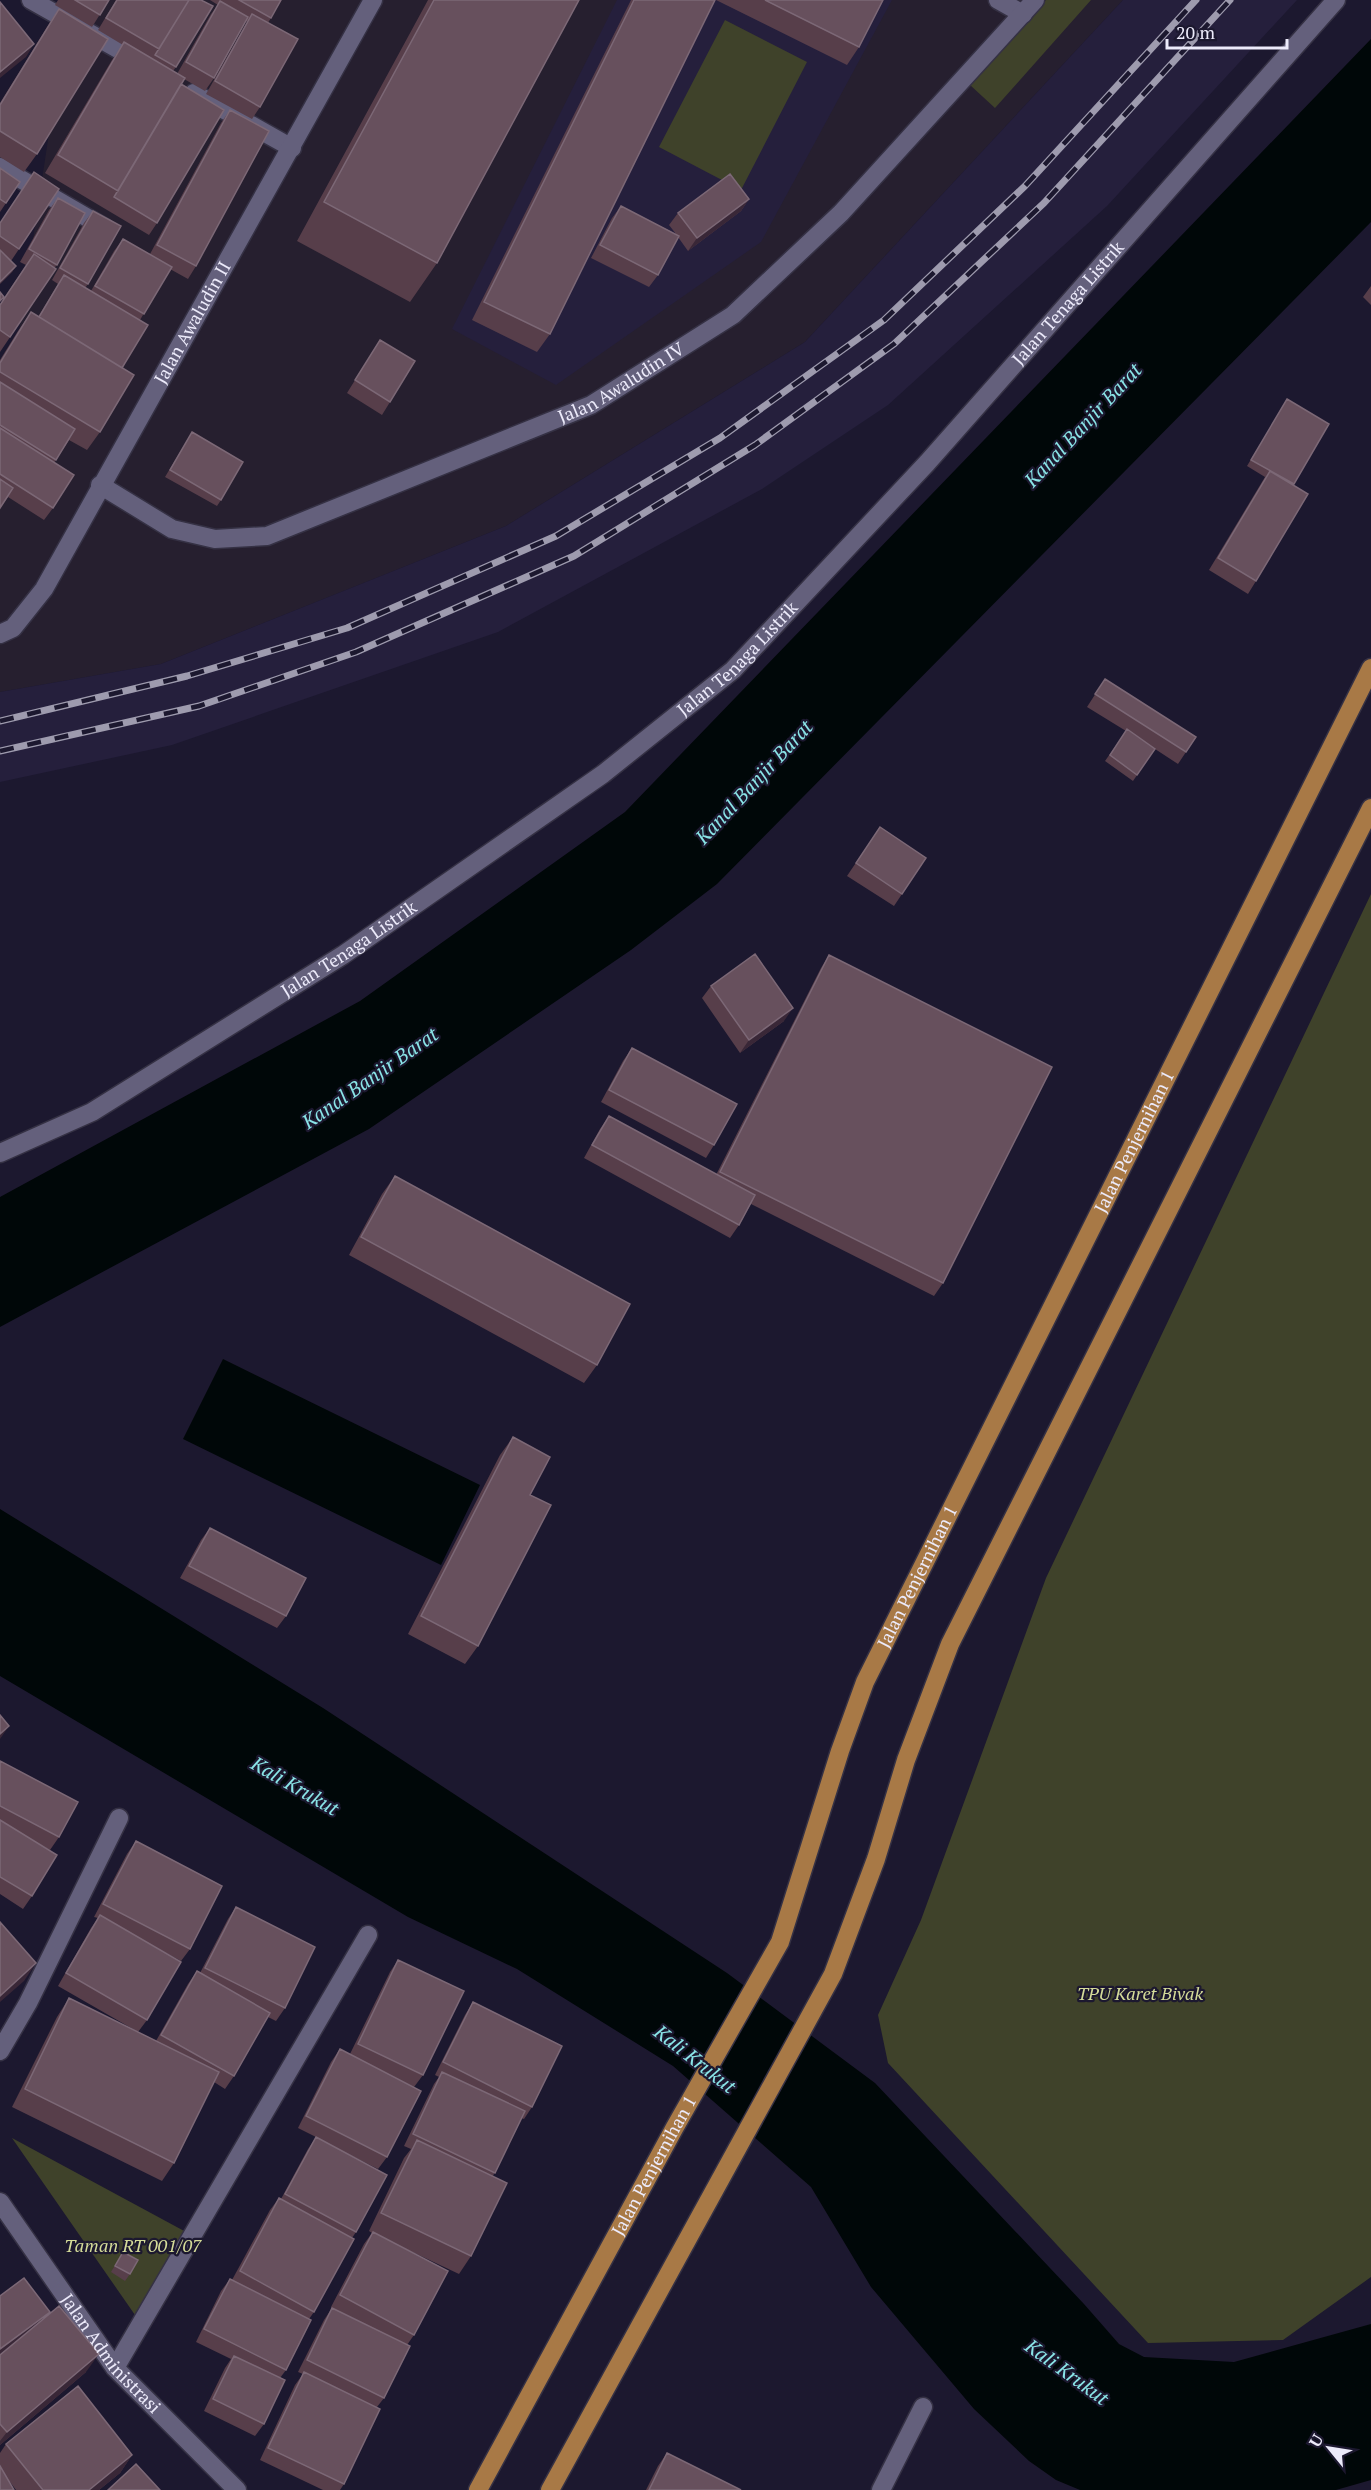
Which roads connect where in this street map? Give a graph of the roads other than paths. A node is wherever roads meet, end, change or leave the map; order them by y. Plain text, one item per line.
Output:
1 (31, 0) edge
2 (373, 0) edge
3 (998, 0) edge
4 (1035, 0) edge
5 (1336, 0) edge
6 (1023, 14) junction
7 (158, 72) edge
8 (178, 84) edge
9 (292, 147) junction
10 (0, 167) edge
11 (105, 228) edge
12 (100, 485) junction
13 (0, 634) edge
14 (1371, 668) edge
15 (1371, 808) edge
16 (0, 1153) edge
17 (119, 1818) dead end
18 (368, 1935) dead end
19 (0, 2052) edge
20 (0, 2202) edge
21 (115, 2368) junction
22 (923, 2407) dead end
23 (237, 2490) edge
24 (478, 2490) edge
25 (550, 2490) edge
26 (881, 2490) edge

1 - 7 street
2 - 9 street, Jalan Awaludin II
3 - 6 street
4 - 6 street, Jalan Awaludin IV
5 - 16 street, Jalan Tenaga Listrik
6 - 12 street, Jalan Awaludin IV
8 - 9 street
9 - 12 street, Jalan Awaludin II
10 - 11 street
12 - 13 street, Jalan Awaludin II
14 - 24 main road, Jalan Penjernihan 1
15 - 25 main road
17 - 19 street
18 - 21 street
20 - 21 street, Jalan Administrasi
21 - 23 street, Jalan Administrasi
22 - 26 street

